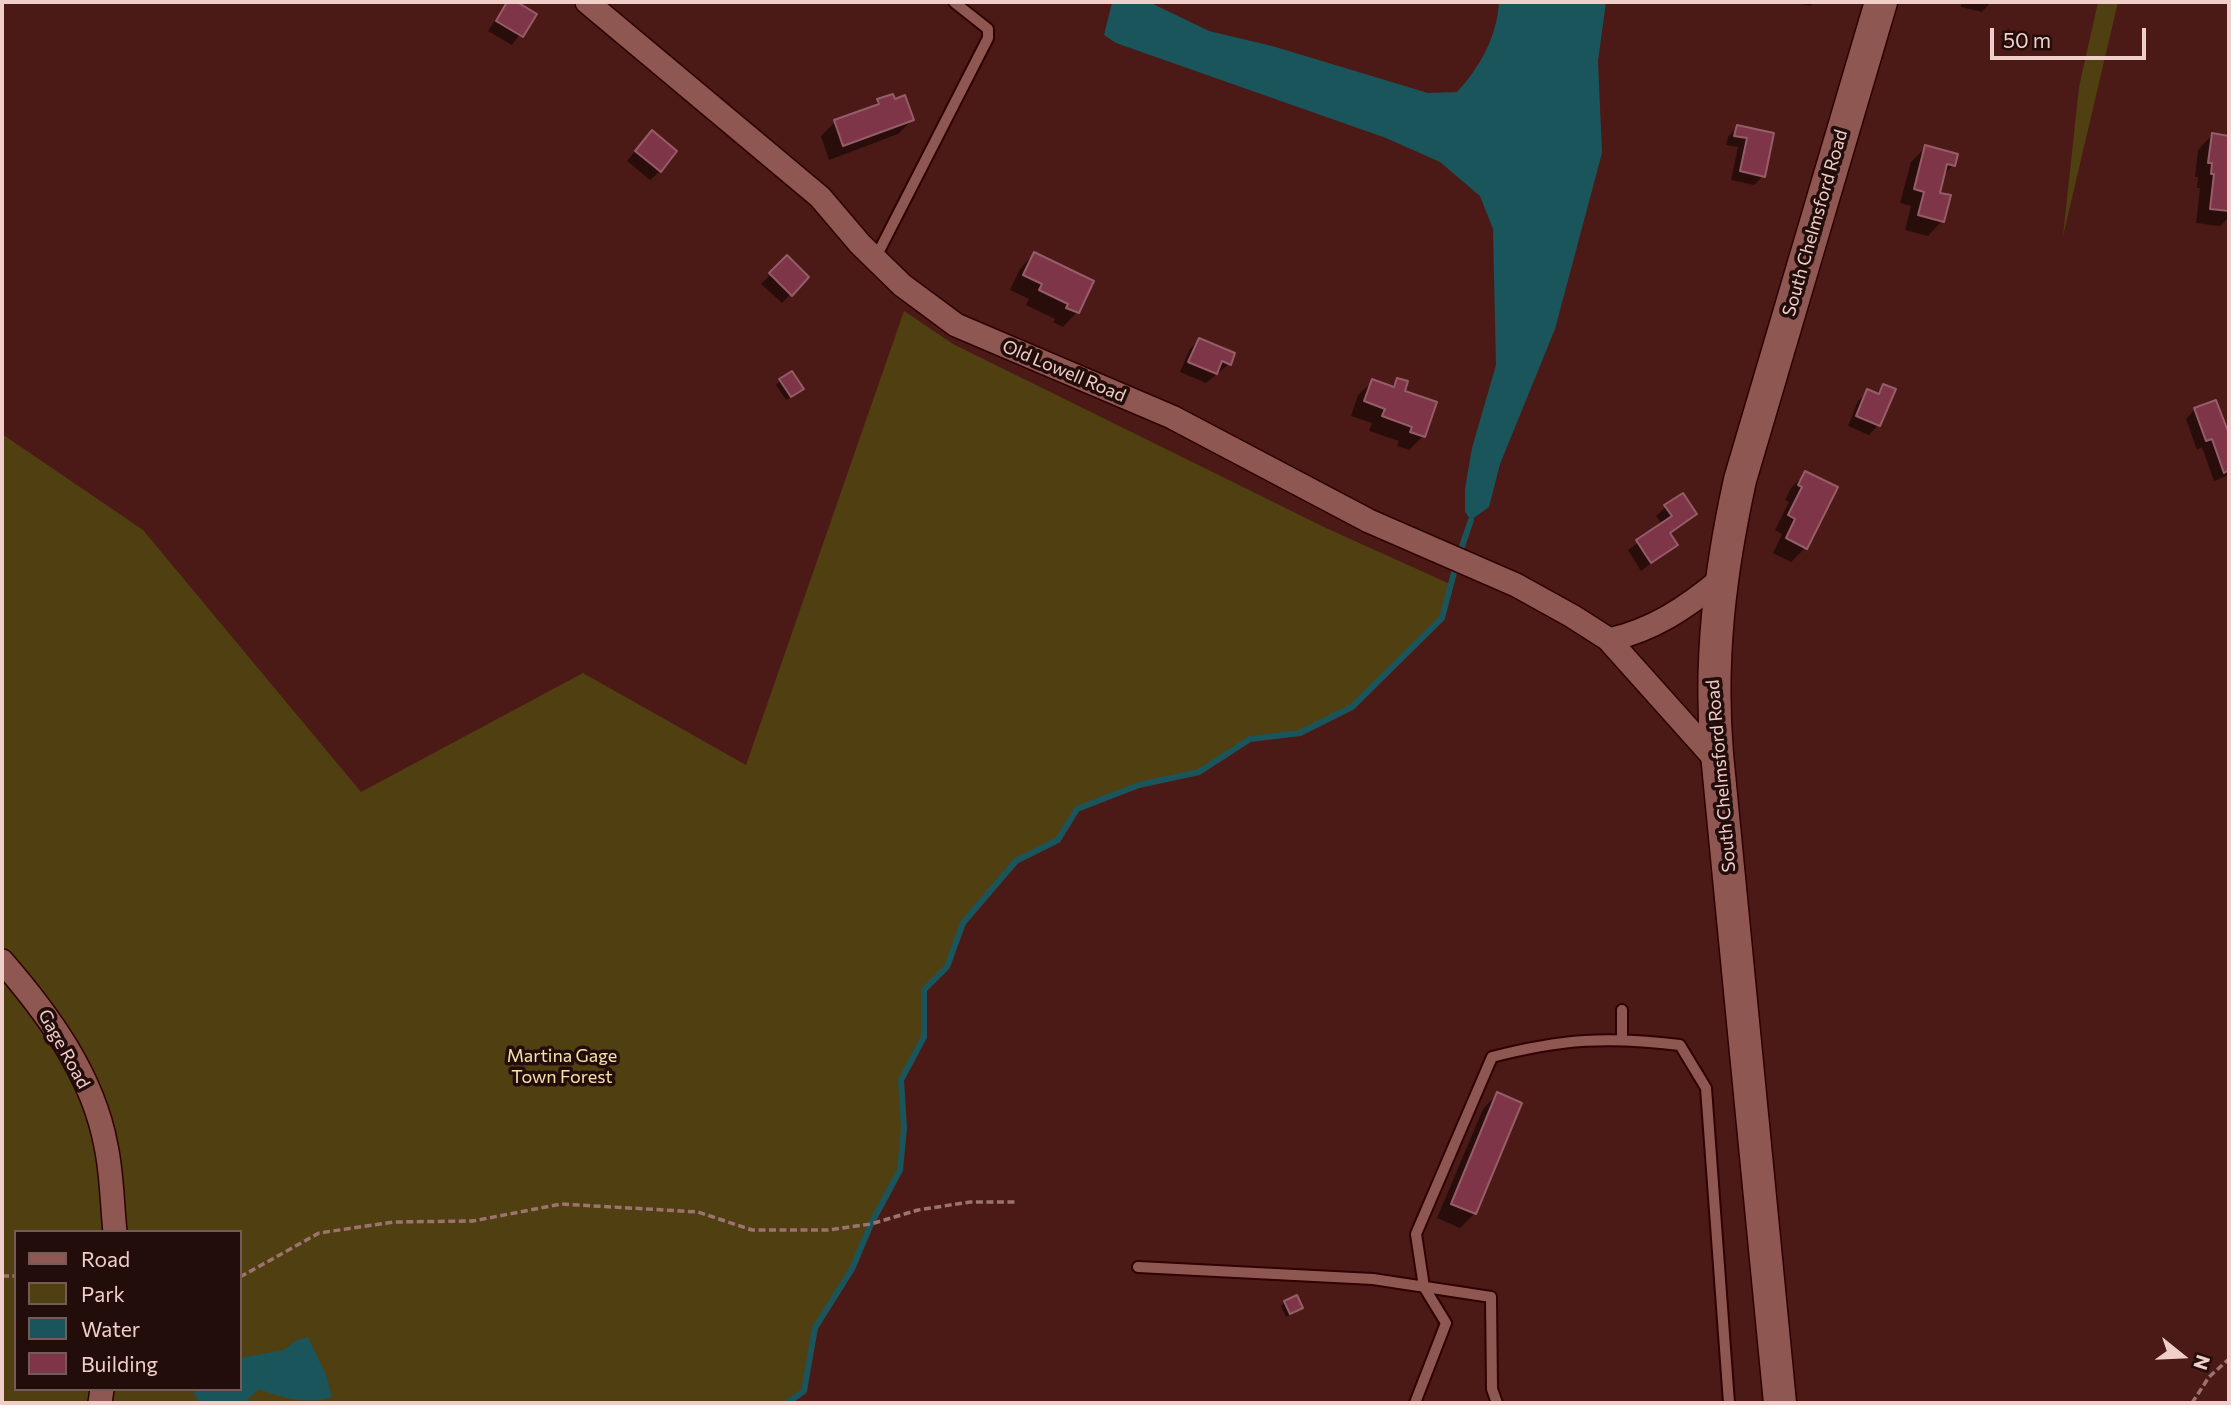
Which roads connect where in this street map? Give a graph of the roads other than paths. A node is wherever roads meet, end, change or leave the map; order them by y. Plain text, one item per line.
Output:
1 (587, 2) edge
2 (954, 2) edge
3 (1881, 2) edge
4 (875, 259) junction
5 (1721, 579) junction
6 (1609, 640) junction
7 (1718, 762) junction
8 (2, 961) edge
9 (1622, 1010) dead end
10 (1622, 1038) junction
11 (115, 1230) edge
12 (1138, 1267) dead end
13 (1424, 1287) junction
14 (1415, 1403) edge
15 (1497, 1403) edge
16 (1729, 1403) edge
17 (1780, 1403) edge

1 - 4 street, Old Lowell Road
2 - 4 lane
3 - 5 main road, South Chelmsford Road
4 - 6 street, Old Lowell Road
5 - 6 street
5 - 7 main road, South Chelmsford Road
6 - 7 street, Old Lowell Road
7 - 17 main road, South Chelmsford Road
8 - 11 street, Gage Road
9 - 10 lane
10 - 13 lane
10 - 16 lane
12 - 13 lane
13 - 14 lane
13 - 15 lane

